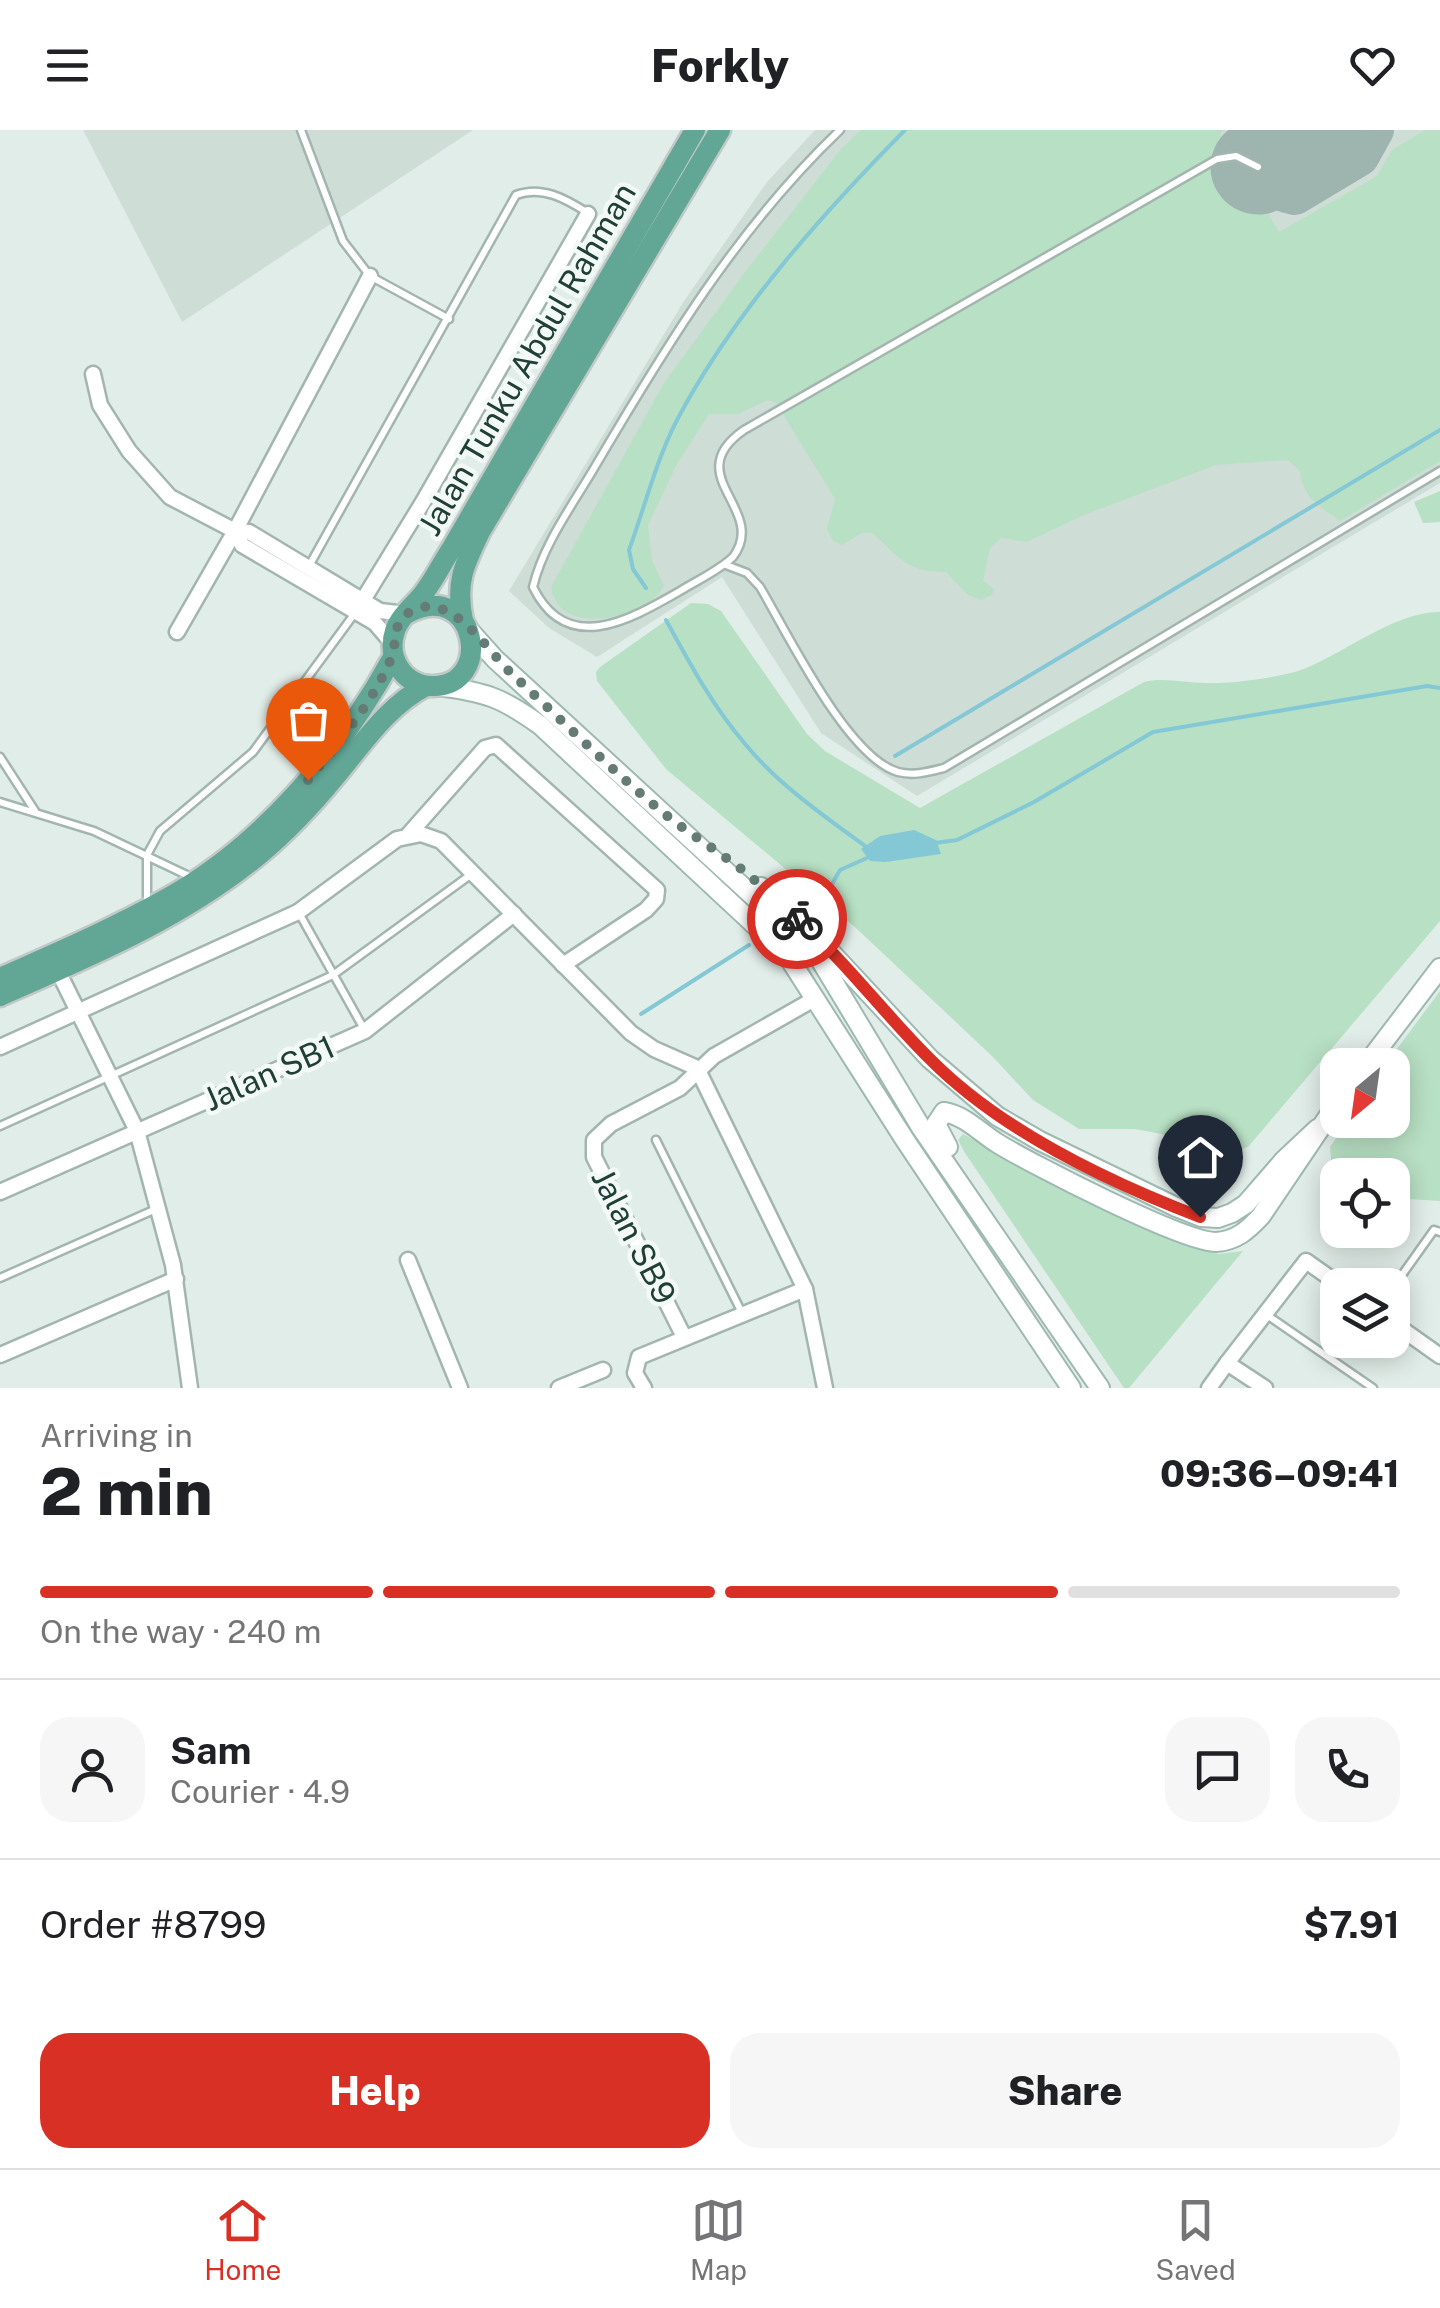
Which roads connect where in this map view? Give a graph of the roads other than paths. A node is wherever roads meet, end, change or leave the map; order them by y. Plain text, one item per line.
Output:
1 (301, 130) edge
2 (695, 130) edge
3 (720, 130) edge
4 (840, 130) edge
5 (1258, 167) dead end
6 (588, 214) joint
7 (370, 276) junction
8 (449, 319) junction
9 (93, 374) dead end
10 (1440, 471) edge
11 (235, 531) junction
12 (724, 564) junction
13 (308, 567) junction
14 (360, 606) junction
15 (406, 614) junction
16 (466, 625) junction
17 (177, 632) dead end
18 (393, 650) junction
19 (432, 686) junction
20 (0, 758) edge
21 (0, 802) edge
22 (36, 812) junction
23 (666, 815) junction
24 (409, 834) junction
25 (147, 854) junction
26 (474, 873) junction
27 (195, 879) junction
28 (147, 908) junction
29 (298, 912) junction
30 (514, 914) junction
31 (563, 965) junction
32 (1440, 968) edge
33 (58, 970) junction
34 (333, 975) junction
35 (0, 978) edge
36 (0, 996) edge
37 (816, 998) junction
38 (79, 1012) junction
39 (365, 1031) junction
40 (0, 1047) edge
41 (1379, 1048) edge
42 (697, 1068) junction
43 (110, 1077) junction
44 (1320, 1125) edge
45 (0, 1126) edge
46 (1317, 1129) junction
47 (136, 1131) junction
48 (656, 1140) dead end
49 (0, 1192) edge
50 (158, 1208) junction
51 (1440, 1232) edge
52 (408, 1260) dead end
53 (1407, 1268) edge
54 (1320, 1271) edge
55 (0, 1278) edge
56 (176, 1279) junction
57 (805, 1288) junction
58 (743, 1314) junction
59 (1265, 1314) junction
60 (1410, 1333) edge
61 (684, 1337) junction
62 (1439, 1352) edge
63 (0, 1355) edge
64 (1227, 1362) junction
65 (604, 1370) dead end
66 (1243, 1373) junction
67 (190, 1388) edge
68 (460, 1388) edge
69 (560, 1388) edge
70 (644, 1388) edge
71 (825, 1388) edge
72 (1071, 1388) edge
73 (1100, 1388) edge
74 (1209, 1388) edge
75 (1251, 1388) edge
76 (1264, 1388) edge
77 (1373, 1388) edge

1 - 7 lane
2 - 15 main road, Jalan Tunku Abdul Rahman
3 - 16 main road, Jalan Tunku Abdul Rahman
4 - 12 lane
5 - 12 lane
6 - 8 lane
6 - 14 street
7 - 8 lane
7 - 11 street
8 - 13 lane
9 - 11 street
10 - 12 lane
11 - 13 street
11 - 14 street
11 - 17 street
13 - 14 street
14 - 15 street
14 - 18 street
14 - 25 lane
15 - 16 main road
15 - 18 main road
16 - 19 main road
16 - 23 main road
18 - 19 main road
18 - 27 main road
19 - 33 main road
19 - 37 main road
20 - 22 lane
21 - 22 lane
22 - 25 lane
23 - 46 main road
23 - 73 main road
24 - 26 street
24 - 29 street
24 - 31 street
25 - 27 lane
25 - 28 lane
26 - 30 street
26 - 34 lane
27 - 28 main road
28 - 35 main road
29 - 34 lane
29 - 38 street
30 - 31 street
30 - 39 street, Jalan SB1
31 - 42 street
32 - 41 main road
33 - 36 main road
33 - 38 street
34 - 39 lane
34 - 43 lane
37 - 42 street
37 - 72 main road
38 - 40 street
38 - 43 street
39 - 47 street, Jalan SB1
42 - 57 street
42 - 61 street, Jalan SB9
43 - 45 lane
43 - 47 street
44 - 46 main road
46 - 73 main road
47 - 49 street, Jalan SB1
47 - 50 street
48 - 58 lane
50 - 55 lane
50 - 56 street
51 - 53 lane
52 - 68 street
54 - 59 street
56 - 63 street
56 - 67 street
57 - 58 street
57 - 71 street
58 - 61 street
59 - 64 street
59 - 77 lane
60 - 62 street
61 - 70 street
64 - 66 street
64 - 74 street
65 - 69 street
66 - 75 lane
66 - 76 street

